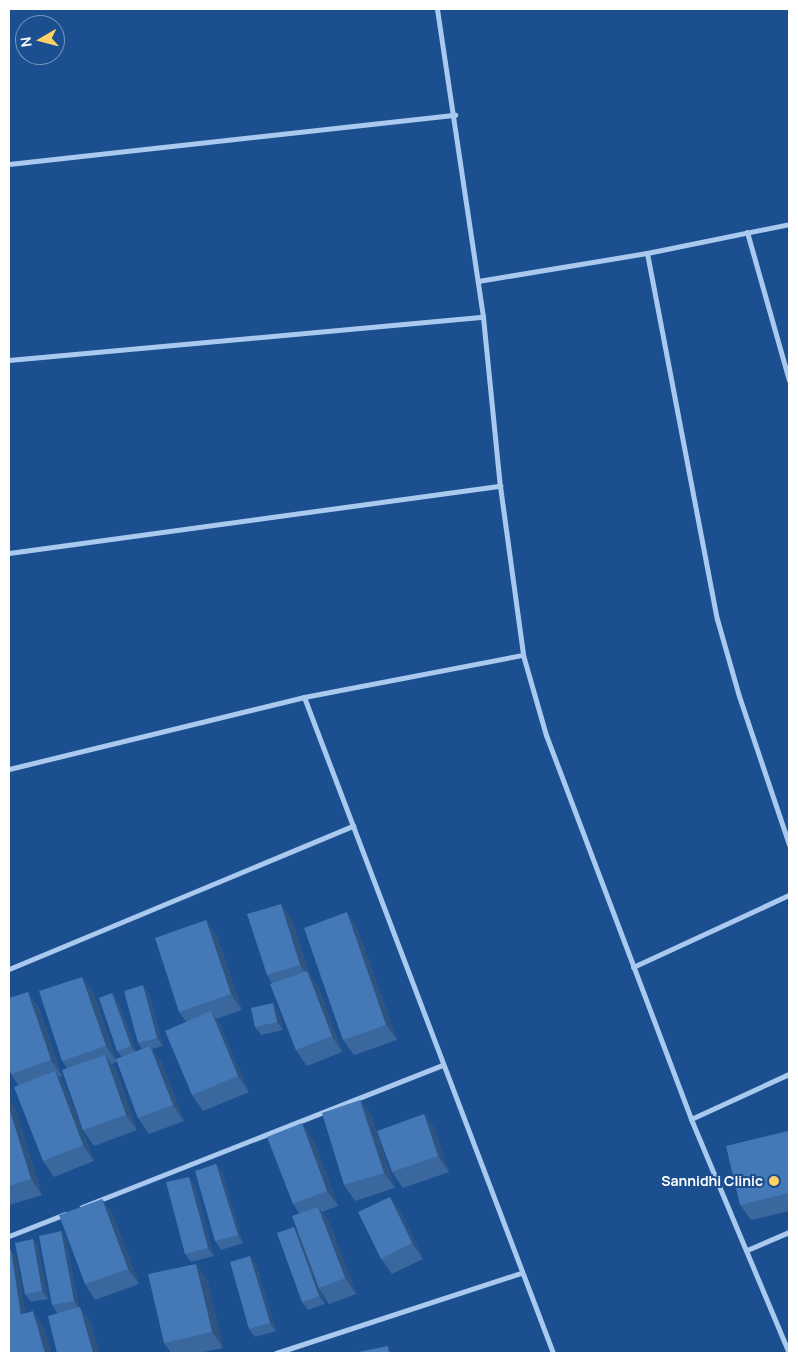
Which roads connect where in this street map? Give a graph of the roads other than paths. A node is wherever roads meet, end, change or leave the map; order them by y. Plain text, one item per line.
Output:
1 (437, 9) edge
2 (455, 115) junction
3 (9, 164) edge
4 (789, 224) edge
5 (747, 232) junction
6 (646, 253) junction
7 (478, 281) junction
8 (483, 317) junction
9 (9, 360) edge
10 (789, 380) edge
11 (500, 486) junction
12 (9, 553) edge
13 (523, 656) junction
14 (304, 697) junction
15 (9, 769) edge
16 (353, 826) junction
17 (789, 845) edge
18 (789, 895) edge
19 (634, 967) junction
20 (9, 969) edge
21 (442, 1065) junction
22 (789, 1074) edge
23 (691, 1119) junction
24 (789, 1232) edge
25 (9, 1236) edge
26 (747, 1250) junction
27 (521, 1273) junction
28 (276, 1353) edge
29 (553, 1353) edge
30 (789, 1353) edge

1 - 2 street
2 - 3 street
2 - 7 street
4 - 5 street
5 - 6 street
5 - 10 street
6 - 7 street
6 - 17 street
7 - 8 street
8 - 9 street
8 - 11 street
11 - 12 street
11 - 13 street
13 - 14 street
13 - 19 street
14 - 15 street
14 - 16 street
16 - 20 street
16 - 21 street
18 - 19 street
19 - 23 street
21 - 25 street
21 - 27 street
22 - 23 street
23 - 26 street
24 - 26 street
26 - 30 street
27 - 28 street
27 - 29 street

